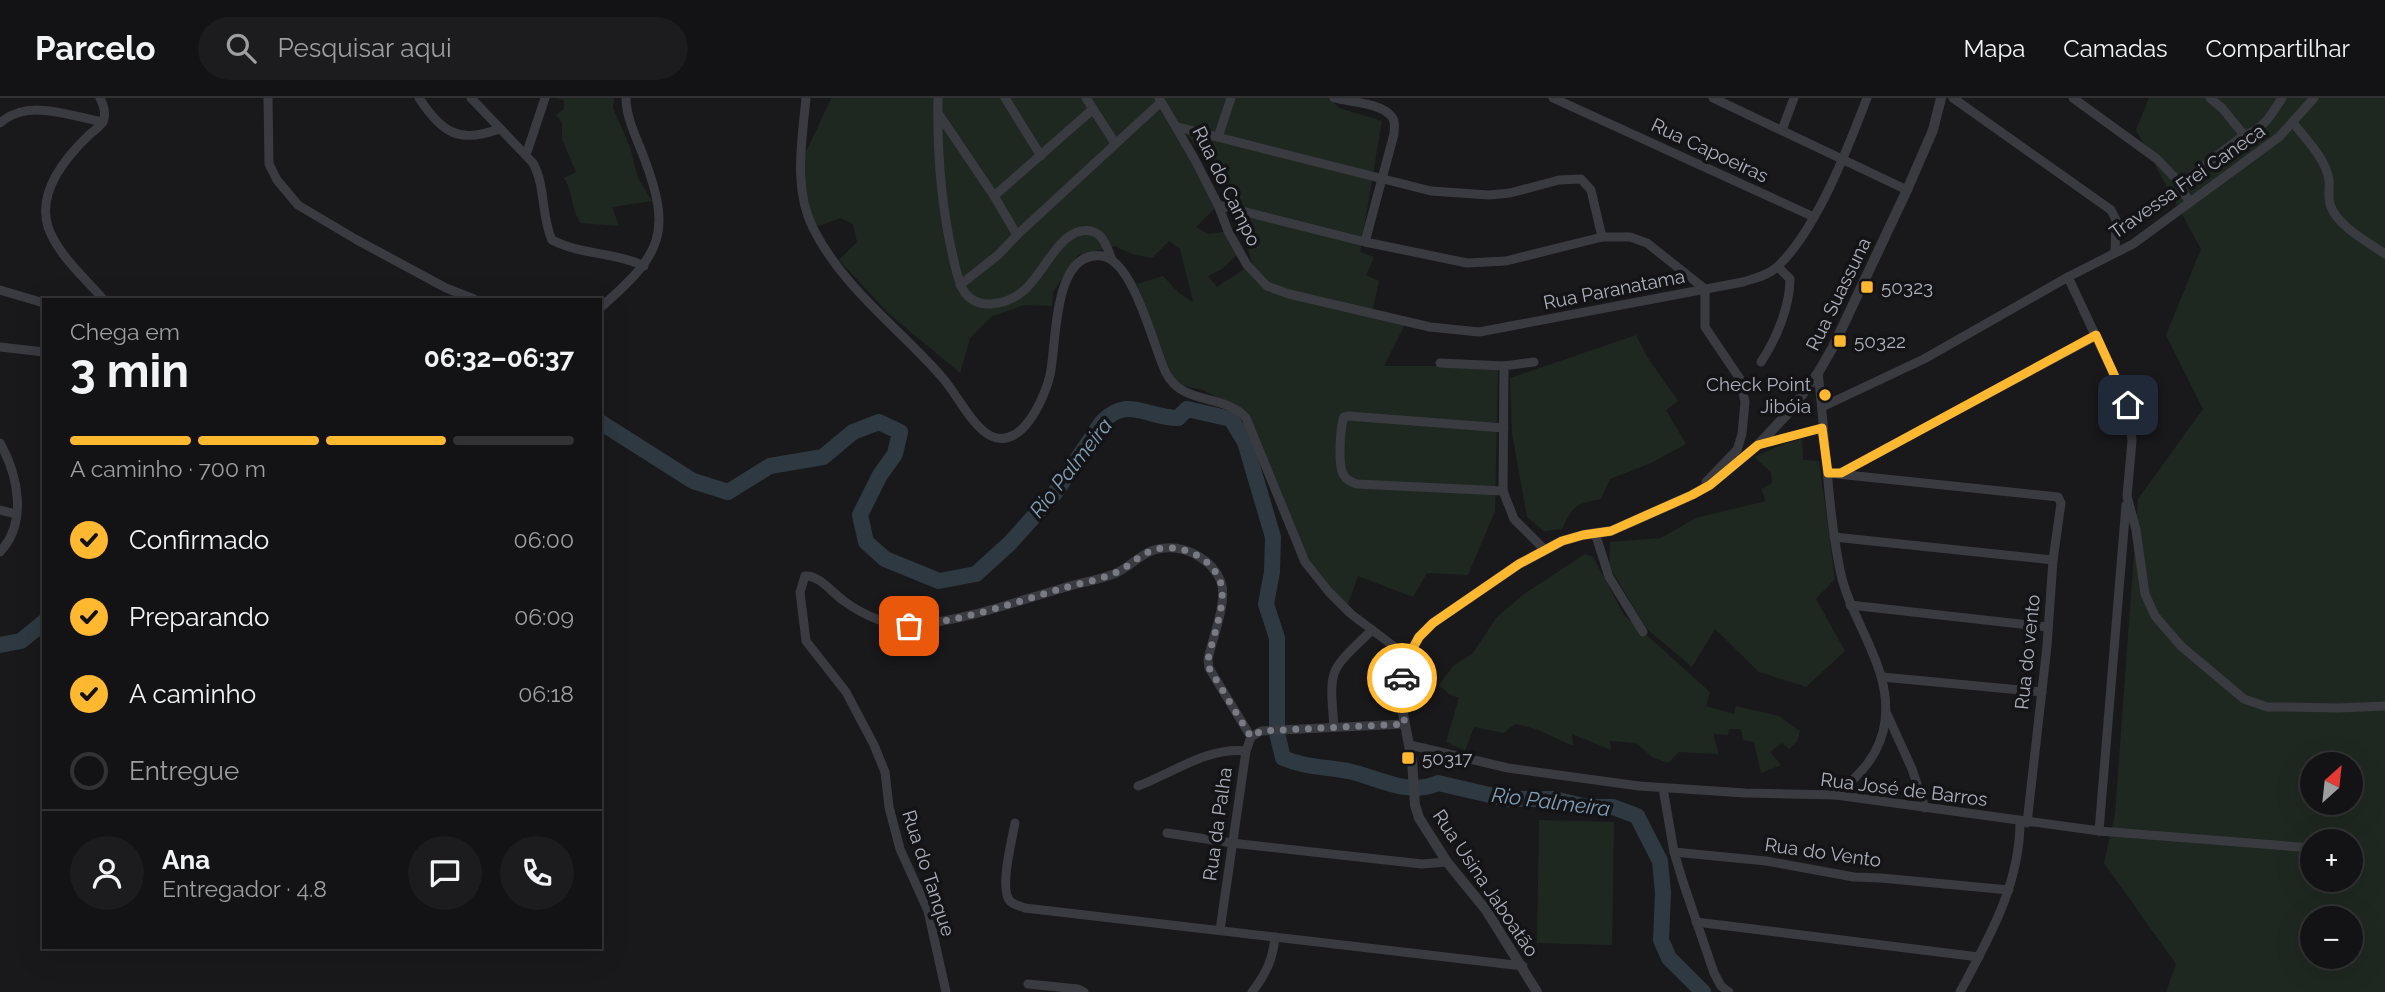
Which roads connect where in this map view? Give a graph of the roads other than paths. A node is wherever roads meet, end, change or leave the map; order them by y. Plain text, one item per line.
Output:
1 (100, 98) edge
2 (268, 98) edge
3 (419, 98) edge
4 (471, 98) edge
5 (545, 98) edge
6 (626, 98) edge
7 (806, 98) edge
8 (938, 98) edge
9 (1005, 98) edge
10 (1086, 98) edge
11 (1231, 98) edge
12 (1334, 98) edge
13 (1553, 98) edge
14 (1794, 98) edge
15 (1867, 98) edge
16 (1941, 98) edge
17 (1953, 98) edge
18 (2073, 98) edge
19 (2210, 98) edge
20 (2282, 98) edge
21 (2314, 98) edge
22 (1716, 99) edge
23 (1160, 100) edge
24 (1093, 109) junction
25 (938, 113) junction
26 (103, 122) junction
27 (0, 123) edge
28 (2293, 123) junction
29 (1178, 127) junction
30 (499, 129) junction
31 (1782, 130) junction
32 (2244, 135) junction
33 (1218, 137) junction
34 (1115, 143) junction
35 (526, 155) junction
36 (1041, 156) junction
37 (1841, 158) junction
38 (1382, 180) junction
39 (2181, 184) junction
40 (1907, 190) junction
41 (994, 196) junction
42 (2189, 201) junction
43 (1218, 205) junction
44 (1814, 217) junction
45 (1017, 235) junction
46 (1602, 237) junction
47 (1365, 242) junction
48 (2115, 253) junction
49 (2385, 254) edge
50 (1112, 260) junction
51 (644, 265) junction
52 (1778, 267) junction
53 (2068, 277) junction
54 (960, 285) junction
55 (1267, 286) joint
56 (1705, 289) junction
57 (0, 290) edge
58 (102, 298) edge
59 (471, 298) edge
60 (42, 302) edge
61 (602, 306) edge
62 (2096, 335) junction
63 (0, 347) edge
64 (42, 352) edge
65 (1534, 362) dead end
66 (1761, 362) dead end
67 (1440, 363) dead end
68 (1504, 366) junction
69 (1818, 373) junction
70 (1822, 407) junction
71 (1504, 428) junction
72 (1822, 428) junction
73 (0, 443) edge
74 (1758, 445) junction
75 (1828, 473) junction
76 (1841, 473) junction
77 (1503, 491) junction
78 (1692, 495) junction
79 (2127, 496) junction
80 (0, 510) edge
81 (16, 514) junction
82 (1595, 533) junction
83 (1834, 537) junction
84 (1545, 550) junction
85 (0, 552) edge
86 (2053, 560) junction
87 (1850, 605) junction
88 (2048, 627) junction
89 (1372, 630) junction
90 (1643, 632) dead end
91 (1408, 657) junction
92 (1882, 677) junction
93 (2042, 692) junction
94 (2385, 706) edge
95 (1886, 712) junction
96 (1405, 724) junction
97 (1334, 727) junction
98 (1251, 737) junction
99 (1410, 745) junction
100 (1246, 751) junction
101 (1138, 786) dead end
102 (1663, 788) junction
103 (1414, 790) joint
104 (1836, 795) junction
105 (1925, 808) junction
106 (2023, 822) junction
107 (1015, 823) dead end
108 (2099, 831) junction
109 (1167, 833) dead end
110 (1232, 842) junction
111 (2300, 847) edge
112 (1674, 852) junction
113 (1447, 862) junction
114 (2009, 890) junction
115 (1696, 922) junction
116 (1220, 930) junction
117 (1276, 937) junction
118 (1979, 957) junction
119 (1522, 966) junction
120 (1028, 984) dead end
121 (946, 992) edge
122 (1084, 992) edge
123 (1252, 992) edge
124 (1537, 992) edge
125 (1730, 992) edge
126 (1960, 992) edge

1 - 26 street
2 - 59 street
3 - 30 street
4 - 30 street
5 - 35 street
6 - 51 street
7 - 50 street
8 - 25 street
9 - 36 street
10 - 24 street
11 - 33 street
12 - 38 street
13 - 44 street, Rua Capoeiras
14 - 31 street
15 - 37 street
16 - 40 street, Rua Suassuna
17 - 48 street
18 - 39 street
19 - 32 street
20 - 32 street
21 - 28 street, Travessa Frei Caneca
22 - 31 street
23 - 29 street, Rua do Campo
23 - 34 street
24 - 34 street
24 - 36 street
25 - 41 street
25 - 54 street
26 - 27 street
26 - 58 street
28 - 42 street, Travessa Frei Caneca
28 - 49 street
29 - 33 street
29 - 43 street, Rua do Campo
30 - 35 street
31 - 37 street
32 - 39 street
33 - 38 street
34 - 45 street
35 - 51 street
36 - 41 street
37 - 40 street
37 - 44 street
38 - 46 street
38 - 47 street
39 - 42 street
40 - 69 street, Rua Suassuna
41 - 45 street
42 - 48 street, Travessa Frei Caneca
43 - 47 street
43 - 55 street, Rua do Campo
44 - 52 street
45 - 54 street
46 - 47 street
46 - 56 street
48 - 53 street, Travessa Frei Caneca
50 - 54 street
50 - 89 street
51 - 61 street
52 - 56 street, Rua Paranatama
52 - 66 street
53 - 62 street
53 - 70 street, Travessa Frei Caneca
55 - 56 street, Rua Paranatama
56 - 78 street
57 - 60 street
62 - 76 street
62 - 79 street
63 - 64 street
65 - 68 street
67 - 68 street
68 - 71 street
69 - 70 street
69 - 74 street, Rua Suassuna
70 - 72 street
71 - 77 street
71 - 77 street
72 - 74 street
72 - 75 street
73 - 81 street
74 - 78 street, Rua Suassuna
75 - 76 street
75 - 83 street
76 - 86 street, Rua do vento
77 - 84 street
78 - 82 street, Rua Suassuna
79 - 94 street
79 - 108 street
80 - 81 street
81 - 85 street
82 - 84 street, Rua Suassuna
82 - 90 street
83 - 86 street
83 - 87 street
84 - 91 street, Rua Suassuna
86 - 88 street, Rua do vento
87 - 88 street
87 - 92 street
88 - 93 street, Rua do vento
89 - 91 street
89 - 97 street
91 - 96 street, Rua Suassuna
92 - 93 street, Rua do Vento
92 - 95 street
93 - 106 street, Rua do vento
95 - 104 street
95 - 105 street
96 - 97 street
96 - 99 street, Rua Suassuna
97 - 98 street
98 - 100 street, Rua da Palha
98 - 121 street, Rua do Tanque
99 - 102 street, Rua José de Barros
99 - 103 street, Rua Suassuna
100 - 101 street
100 - 110 street, Rua da Palha
102 - 104 street, Rua José de Barros
102 - 112 street
103 - 113 street, Rua Usina Jaboatão
104 - 105 street, Rua José de Barros
105 - 106 street, Rua José de Barros
106 - 108 street, Rua José de Barros
106 - 114 street, Rua do vento
107 - 116 street
108 - 111 street, Rua José de Barros
109 - 110 street
110 - 113 street
110 - 116 street, Rua da Palha
112 - 114 street, Rua do Vento
112 - 115 street
113 - 119 street, Rua Usina Jaboatão
114 - 118 street, Rua do vento
115 - 118 street
115 - 125 street
116 - 117 street
117 - 119 street
117 - 123 street
118 - 126 street, Rua do vento
119 - 124 street, Rua Usina Jaboatão
120 - 122 street

